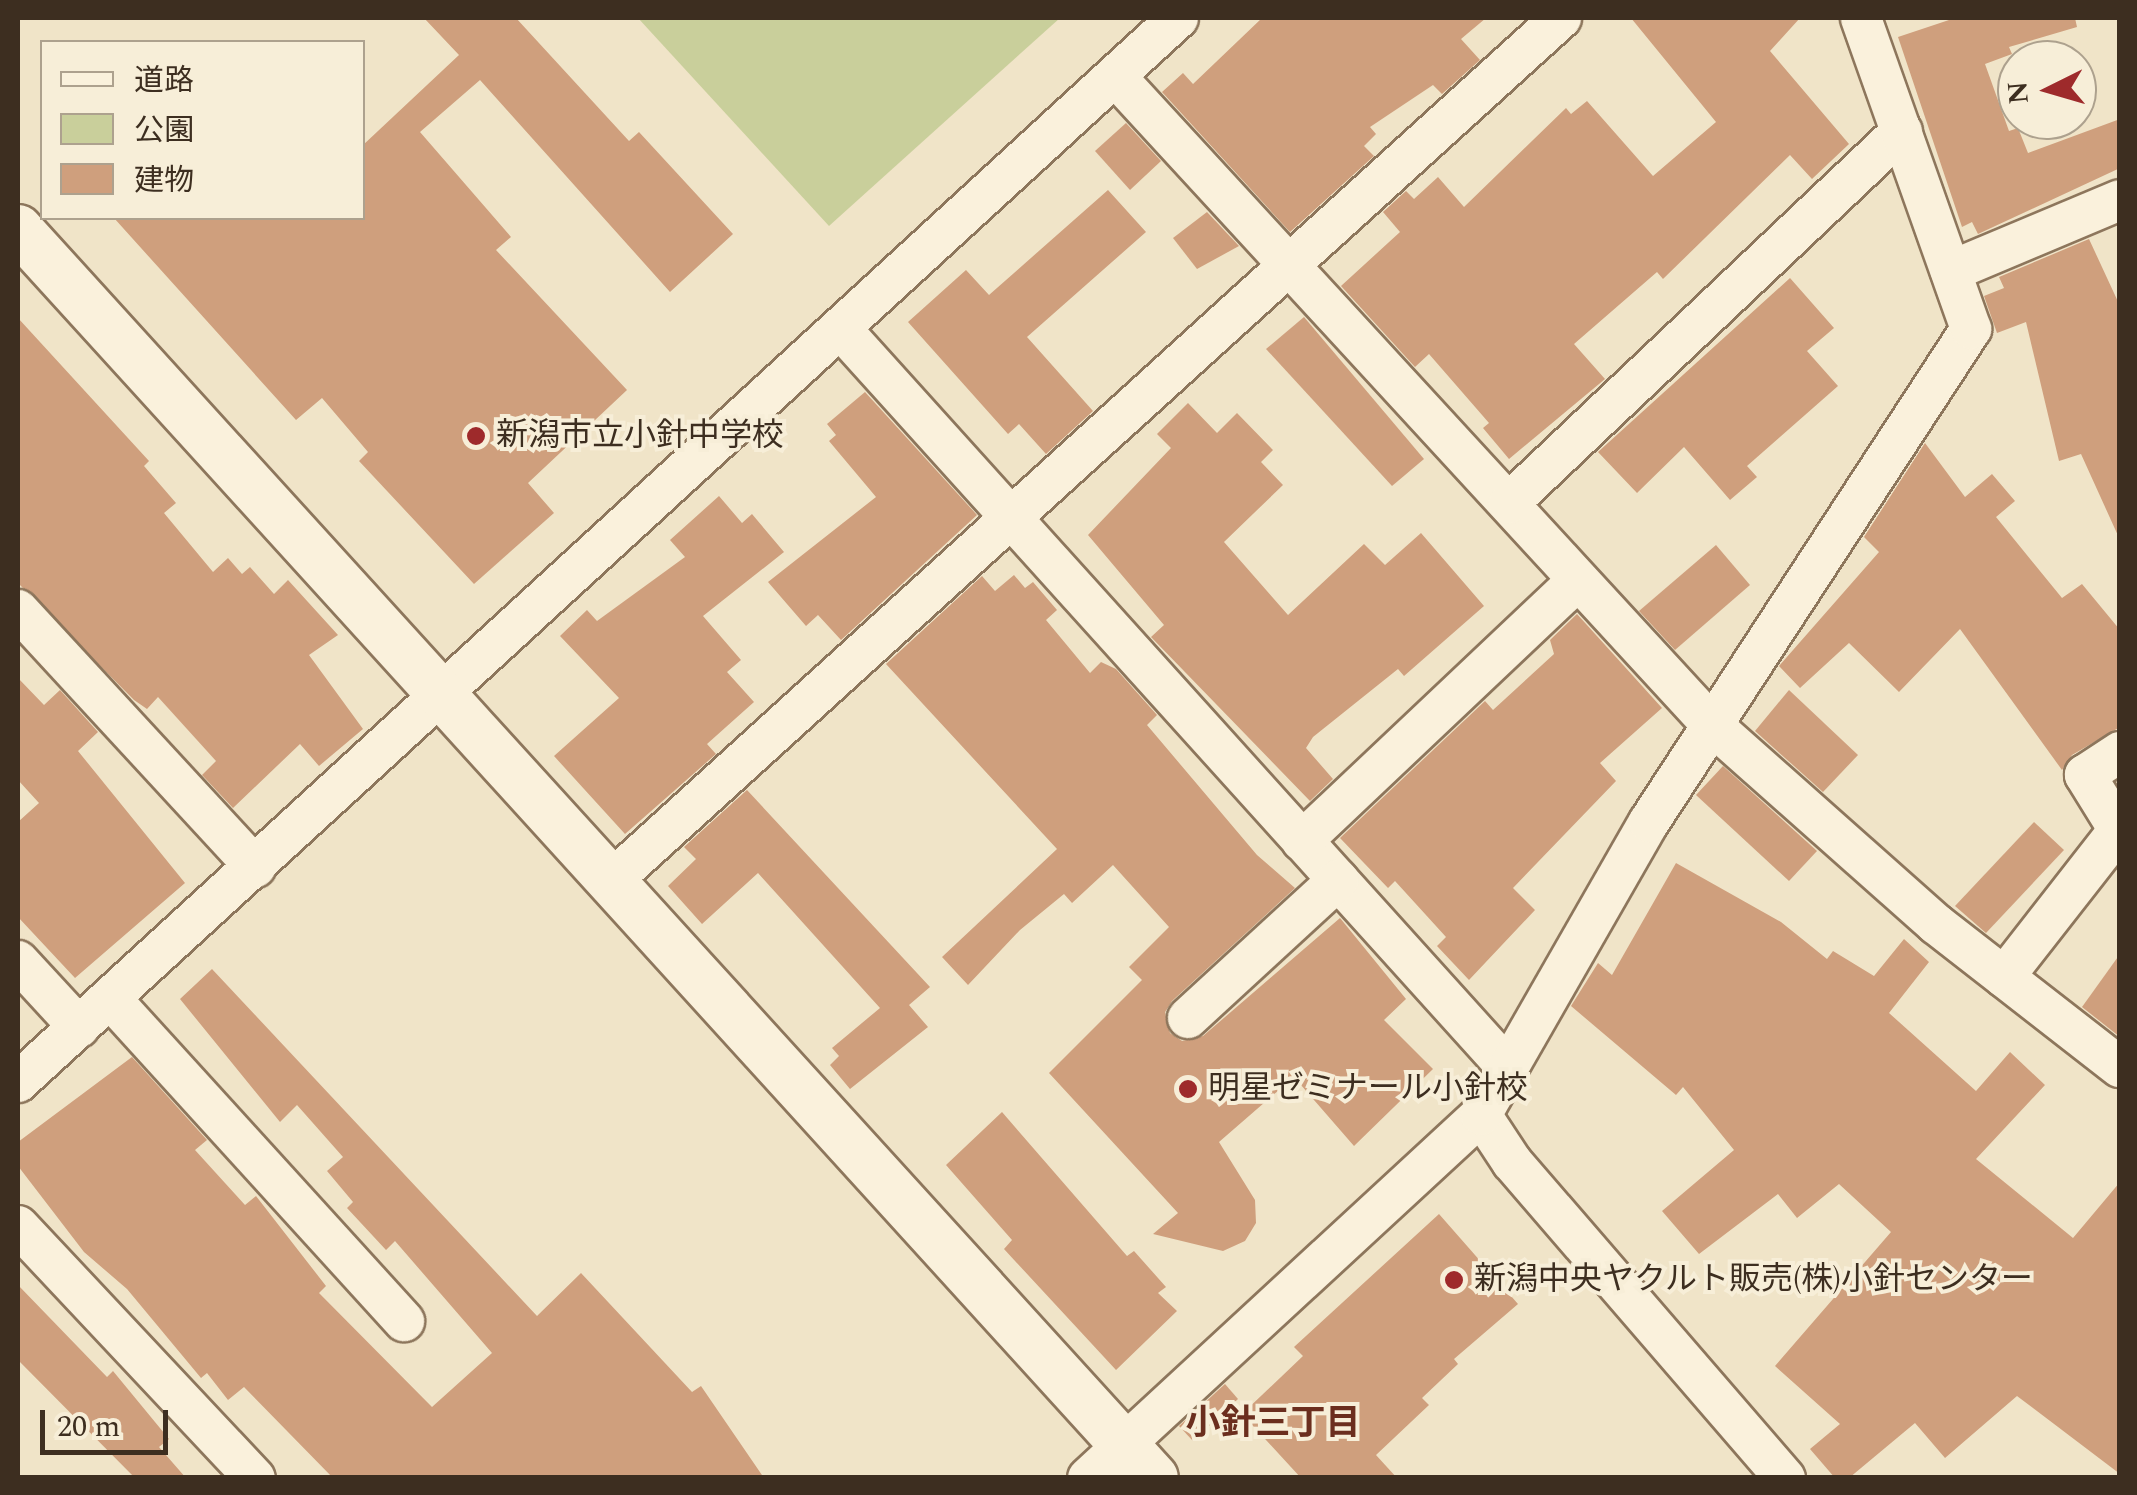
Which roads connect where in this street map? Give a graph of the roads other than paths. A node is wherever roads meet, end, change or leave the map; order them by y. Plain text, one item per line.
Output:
1 (1178, 18) edge
2 (1561, 18) edge
3 (1861, 18) edge
4 (1115, 76) junction
5 (1902, 130) junction
6 (2120, 200) edge
7 (18, 229) edge
8 (1289, 265) junction
9 (1951, 271) junction
10 (840, 328) junction
11 (1509, 503) junction
12 (1011, 518) junction
13 (1578, 580) junction
14 (18, 610) edge
15 (442, 697) junction
16 (1713, 726) junction
17 (2120, 752) edge
18 (1302, 841) junction
19 (254, 867) junction
20 (1338, 880) junction
21 (610, 882) junction
22 (18, 961) edge
23 (2004, 977) junction
24 (110, 998) junction
25 (1188, 1018) dead end
26 (79, 1026) junction
27 (1506, 1066) junction
28 (2120, 1067) edge
29 (18, 1082) edge
30 (1481, 1115) junction
31 (18, 1226) edge
32 (404, 1321) dead end
33 (1139, 1461) edge
34 (255, 1478) edge
35 (1088, 1478) edge
36 (1784, 1478) edge

1 - 4 street
2 - 8 street
3 - 5 street
4 - 8 street
4 - 10 street
5 - 9 street
5 - 11 street
6 - 9 street
7 - 15 street
8 - 11 street
8 - 12 street
9 - 16 street
10 - 12 street
10 - 15 street
11 - 13 street
12 - 18 street
12 - 21 street
13 - 16 street
13 - 18 street
14 - 19 street
15 - 19 street
15 - 21 street
16 - 23 street
16 - 27 street
17 - 23 street
18 - 20 street
19 - 24 street
20 - 25 street
20 - 27 street
21 - 33 street
22 - 26 street
23 - 28 street
24 - 26 street
24 - 32 street
26 - 29 street
27 - 30 street
30 - 33 street
30 - 36 street
31 - 34 street
33 - 35 street

